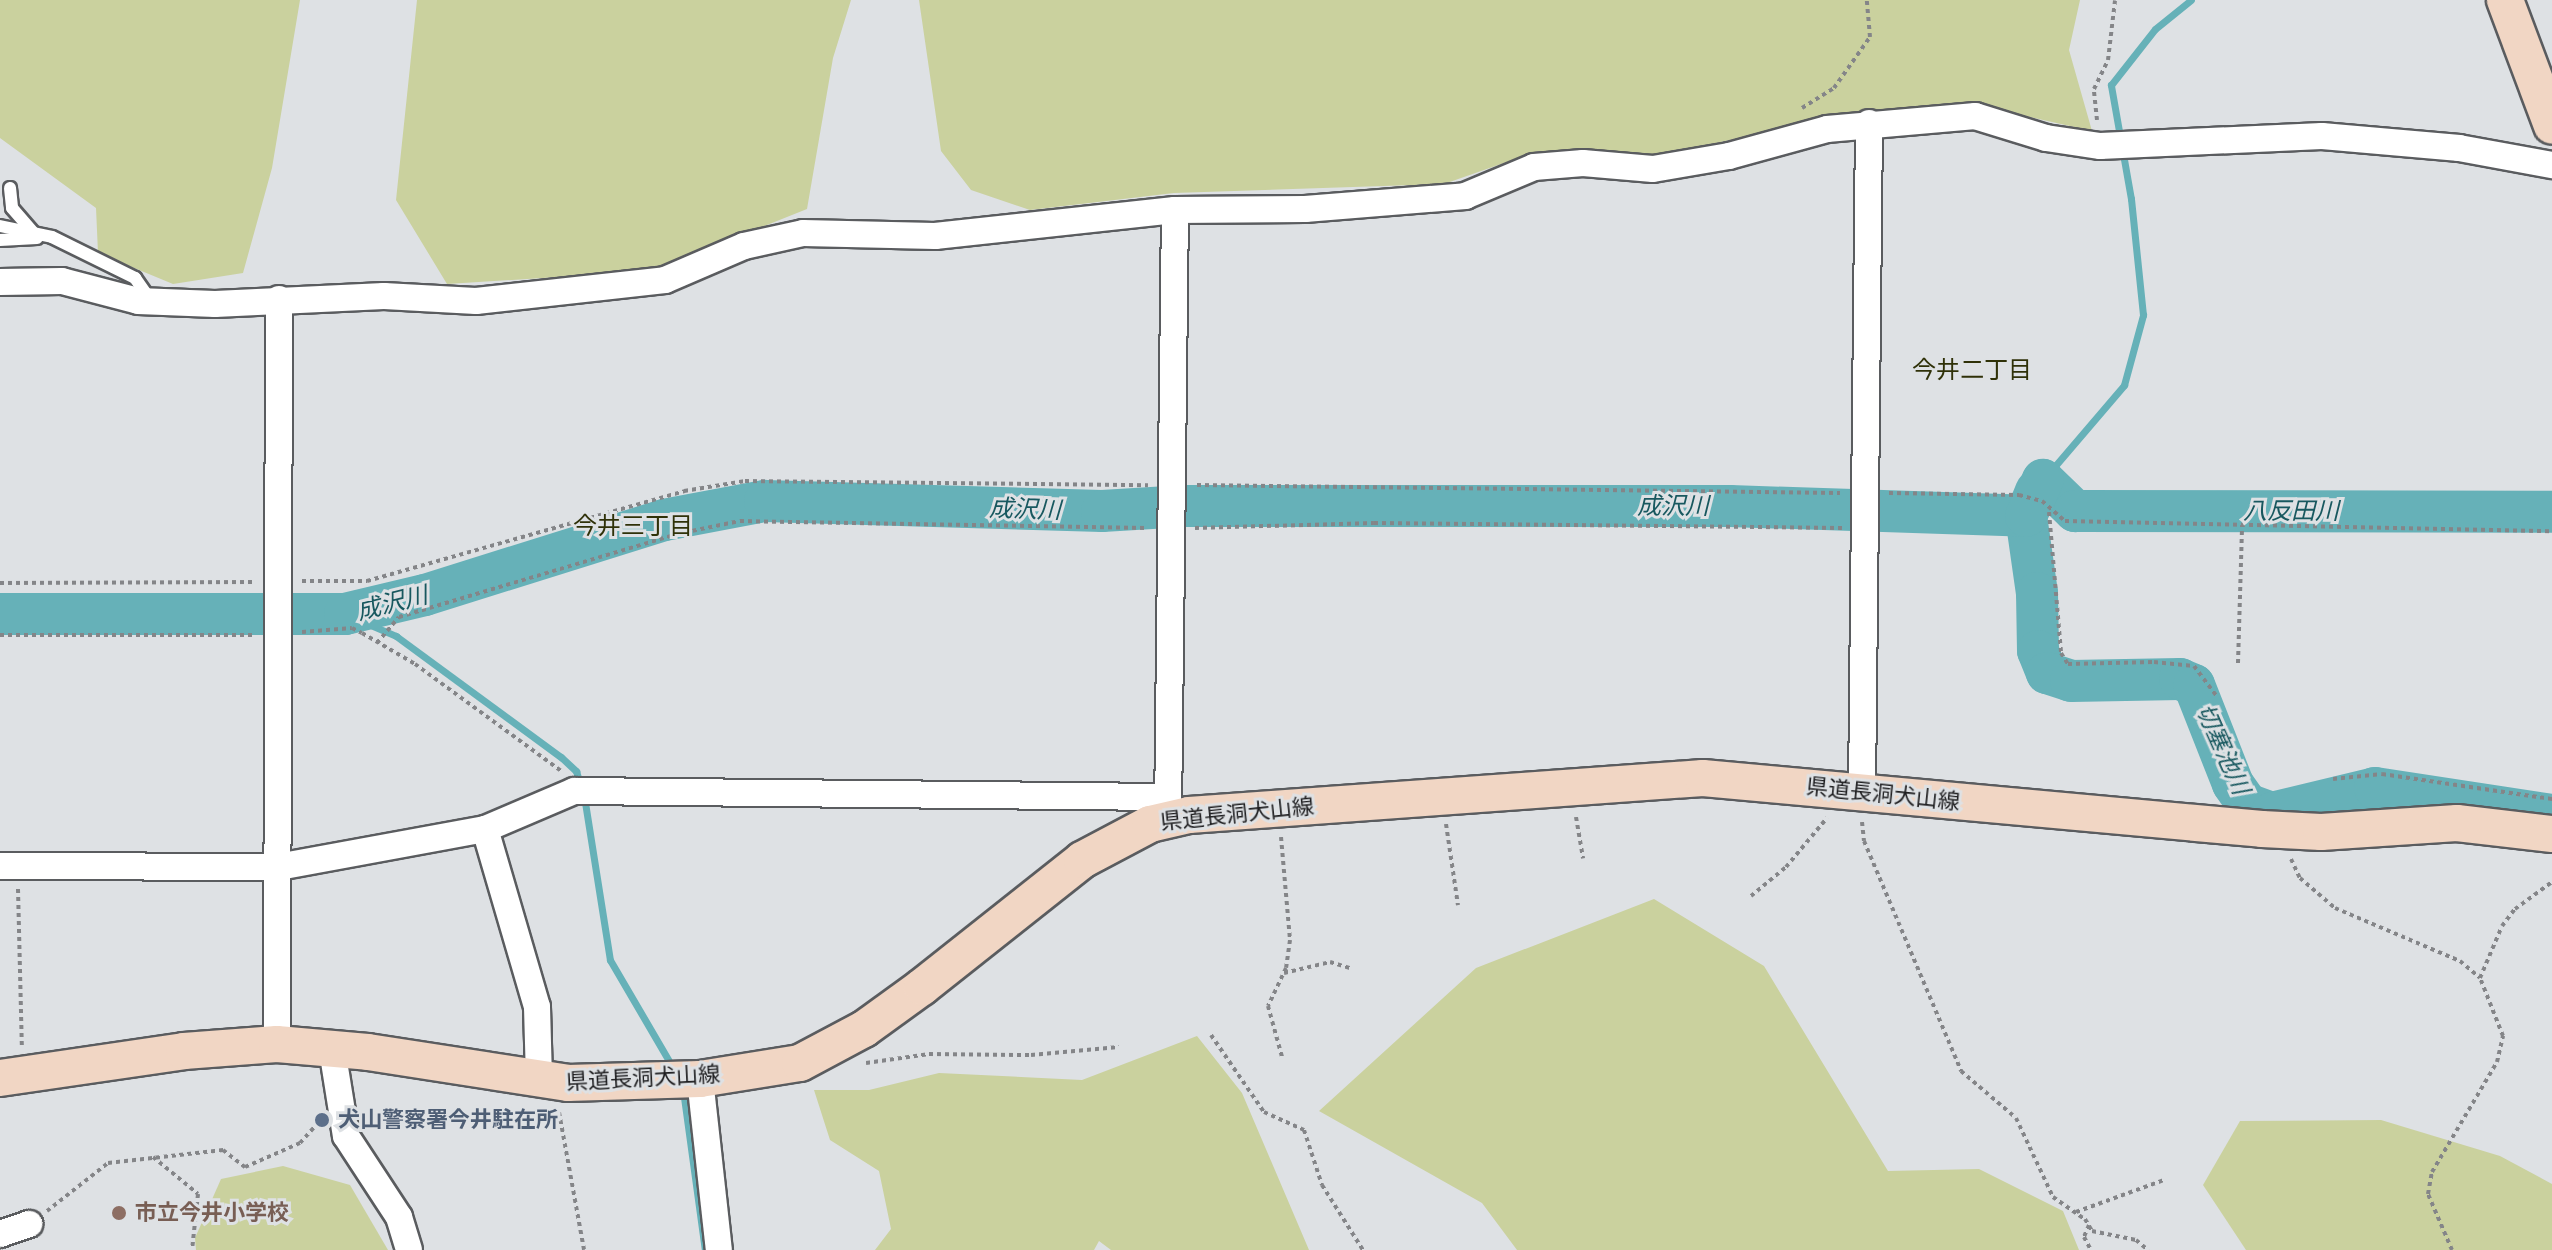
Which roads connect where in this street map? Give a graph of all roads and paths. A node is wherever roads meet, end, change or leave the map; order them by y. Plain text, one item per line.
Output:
1 (1867, 0) edge
2 (2115, 0) edge
3 (2505, 0) edge
4 (1795, 113) dead end
5 (1869, 123) junction
6 (2552, 126) edge
7 (2100, 146) junction
8 (2552, 165) edge
9 (10, 188) dead end
10 (1175, 210) junction
11 (0, 226) edge
12 (35, 233) junction
13 (52, 237) junction
14 (0, 240) edge
15 (0, 282) edge
16 (279, 299) junction
17 (152, 302) junction
18 (1174, 488) junction
19 (1865, 512) junction
20 (2049, 512) junction
21 (1173, 525) junction
22 (2242, 525) junction
23 (2552, 531) edge
24 (0, 583) edge
25 (277, 587) junction
26 (378, 642) dead end
27 (2238, 663) dead end
28 (2217, 696) dead end
29 (2333, 779) dead end
30 (1572, 788) junction
31 (1849, 790) junction
32 (1442, 798) junction
33 (2552, 799) edge
34 (1277, 807) junction
35 (1168, 808) junction
36 (485, 829) junction
37 (2277, 830) junction
38 (2552, 834) edge
39 (1583, 858) dead end
40 (9, 866) edge
41 (278, 867) junction
42 (2552, 882) edge
43 (1751, 896) dead end
44 (1458, 905) dead end
45 (1350, 968) dead end
46 (1284, 973) junction
47 (2480, 978) junction
48 (1211, 1035) dead end
49 (277, 1044) junction
50 (1119, 1047) dead end
51 (332, 1049) junction
52 (1282, 1057) dead end
53 (859, 1064) dead end
54 (12, 1076) edge
55 (684, 1080) junction
56 (546, 1081) junction
57 (339, 1107) junction
58 (152, 1156) junction
59 (2164, 1180) dead end
60 (2076, 1212) junction
61 (29, 1224) joint
62 (2089, 1225) junction
63 (0, 1234) edge
64 (192, 1250) edge
65 (409, 1250) edge
66 (584, 1250) edge
67 (719, 1250) edge
68 (1363, 1250) edge
69 (2091, 1250) edge
70 (2148, 1250) edge
71 (2452, 1250) edge

1 - 4 path
2 - 7 path
3 - 6 main road
5 - 7 street
5 - 10 street
5 - 19 street
7 - 8 street
9 - 12 lane
10 - 16 street
10 - 18 street
11 - 12 lane
12 - 13 lane
13 - 14 lane
13 - 17 lane
15 - 17 street
16 - 17 street
16 - 25 street
18 - 19 path
18 - 21 street
18 - 25 path
19 - 20 path
19 - 21 path
19 - 31 street
20 - 22 path
20 - 28 path
21 - 26 path
21 - 35 street
22 - 23 path
22 - 27 path
24 - 25 path
25 - 41 street
29 - 33 path
30 - 31 main road, 県道長洞犬山線
30 - 32 main road, 県道長洞犬山線
30 - 39 path
31 - 37 main road, 県道長洞犬山線
31 - 43 path
31 - 60 path
32 - 34 main road, 県道長洞犬山線
32 - 44 path
34 - 35 main road, 県道長洞犬山線
34 - 46 path
35 - 36 street
35 - 55 main road, 県道長洞犬山線
36 - 41 street
36 - 56 street
37 - 38 main road, 県道長洞犬山線
37 - 47 path
40 - 41 street
40 - 54 path
41 - 49 street
42 - 47 path
45 - 46 path
46 - 52 path
47 - 71 path
48 - 68 path
49 - 51 main road, 県道長洞犬山線
49 - 54 main road, 県道長洞犬山線
50 - 53 path
51 - 56 main road, 県道長洞犬山線
51 - 57 street
55 - 56 main road, 県道長洞犬山線
55 - 67 street
56 - 66 path
57 - 58 path
57 - 65 street
58 - 61 path
58 - 64 path
59 - 60 path
60 - 62 path
61 - 63 street
62 - 69 path
62 - 70 path

